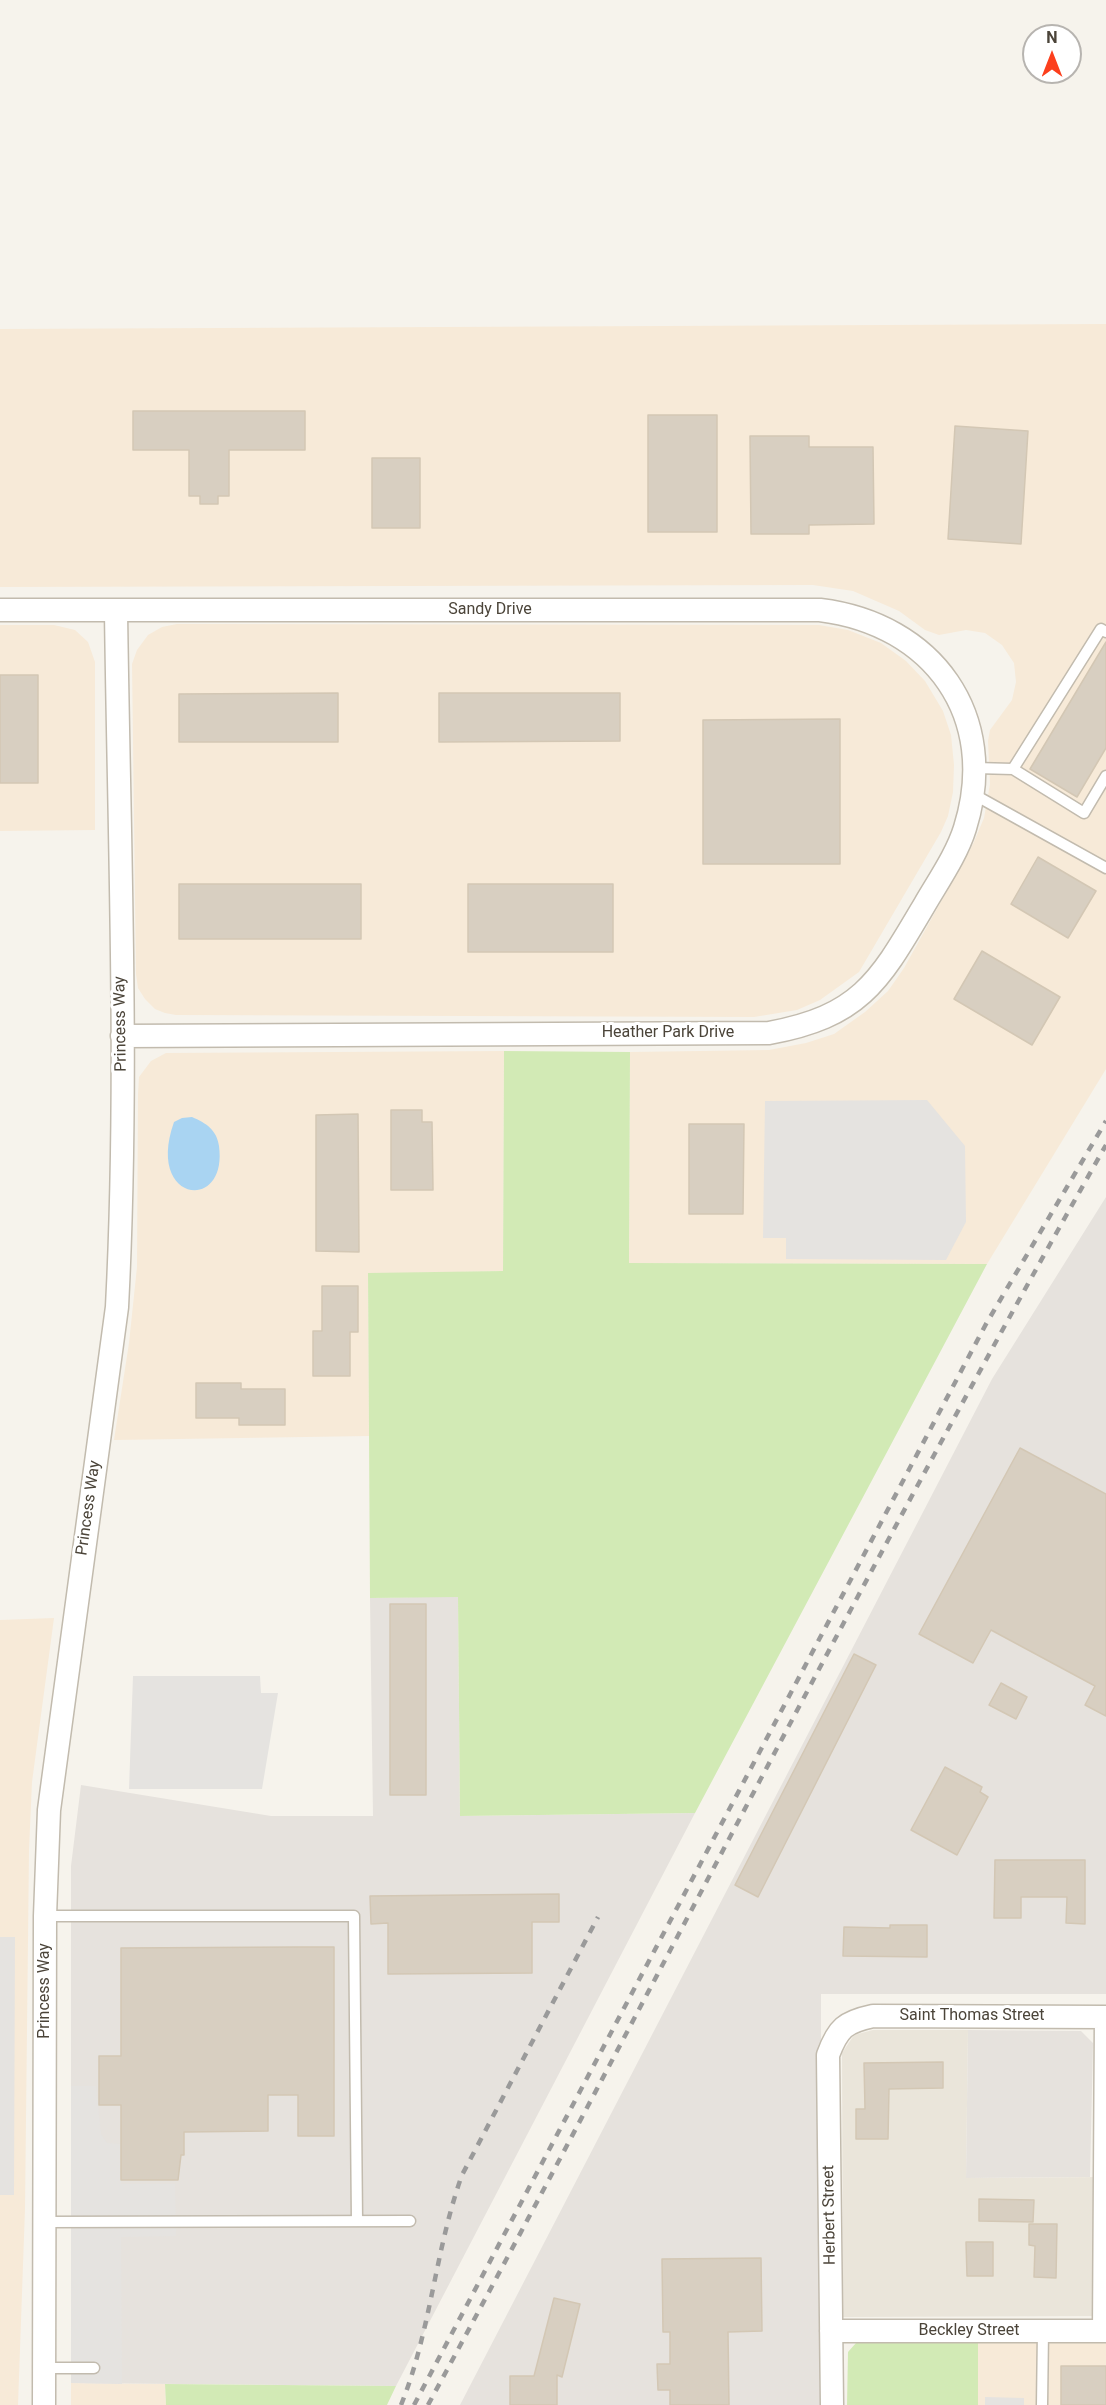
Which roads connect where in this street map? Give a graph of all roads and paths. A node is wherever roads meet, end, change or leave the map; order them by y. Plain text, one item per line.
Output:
1 (0, 610) edge
2 (116, 610) junction
3 (1106, 632) edge
4 (960, 683) joint
5 (975, 768) junction
6 (1013, 770) junction
7 (1106, 776) edge
8 (973, 794) junction
9 (1106, 868) edge
10 (122, 1036) junction
11 (45, 1916) junction
12 (1106, 2016) edge
13 (841, 2028) joint
14 (357, 2221) junction
15 (410, 2221) dead end
16 (44, 2222) junction
17 (831, 2331) junction
18 (1043, 2331) junction
19 (1105, 2331) edge
20 (44, 2368) junction
21 (94, 2368) dead end
22 (44, 2405) edge
23 (831, 2405) edge
24 (1042, 2405) edge

1 - 2 street, Sandy Drive
2 - 4 street, Sandy Drive
2 - 10 street, Princess Way
3 - 6 lane
4 - 5 street, Heather Park Drive
5 - 6 lane
5 - 8 street, Heather Park Drive
6 - 7 lane
8 - 9 lane
8 - 10 street, Heather Park Drive
10 - 11 street, Princess Way
11 - 14 lane
11 - 16 street, Princess Way
12 - 13 street, Saint Thomas Street
12 - 19 street
13 - 17 street, Herbert Street
14 - 15 lane
14 - 16 lane
16 - 20 street, Princess Way
17 - 18 street, Beckley Street
17 - 23 street, Herbert Street
18 - 19 street, Beckley Street
18 - 24 lane
20 - 21 lane
20 - 22 street, Princess Way

